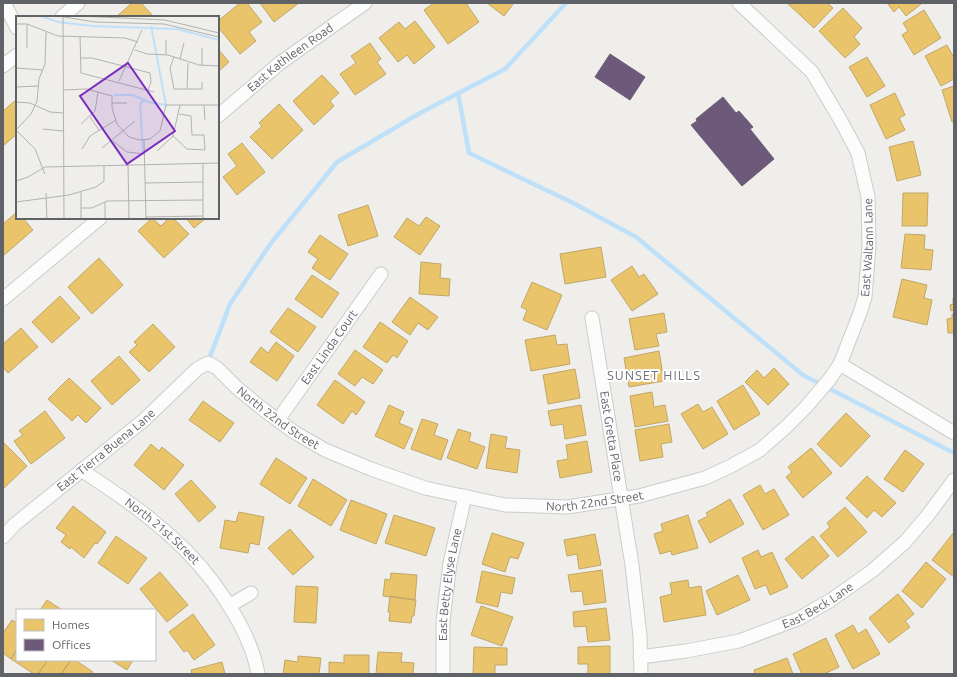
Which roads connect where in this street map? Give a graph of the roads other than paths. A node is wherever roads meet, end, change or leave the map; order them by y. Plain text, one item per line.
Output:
1 (4, 3) edge
2 (78, 3) edge
3 (365, 3) edge
4 (739, 3) edge
5 (63, 16) edge
6 (16, 26) edge
7 (16, 56) edge
8 (3, 66) edge
9 (219, 115) edge
10 (99, 219) edge
11 (381, 274) dead end
12 (3, 299) edge
13 (592, 318) dead end
14 (208, 363) joint
15 (840, 364) junction
16 (278, 420) junction
17 (954, 433) edge
18 (82, 470) junction
19 (954, 480) edge
20 (465, 496) junction
21 (622, 499) junction
22 (3, 537) edge
23 (251, 593) dead end
24 (230, 606) junction
25 (640, 657) junction
26 (258, 674) edge
27 (442, 674) edge
28 (641, 674) edge

1 - 6 street
2 - 5 street
3 - 9 street, East Kathleen Road
4 - 15 street, East Waltann Lane
7 - 8 street
10 - 12 street
11 - 16 street, East Linda Court
13 - 21 street, East Gretta Place
14 - 16 street, North 22nd Street
14 - 18 street, East Tierra Buena Lane
15 - 17 street
15 - 21 street, North 22nd Street
16 - 20 street, North 22nd Street
18 - 22 street, East Tierra Buena Lane
18 - 24 street, North 21st Street
19 - 25 street, East Beck Lane
20 - 21 street, North 22nd Street
20 - 27 street, East Betty Elyse Lane
21 - 25 street, East Gretta Place
23 - 24 street
24 - 26 street, North 21st Street
25 - 28 street, East Gretta Place

